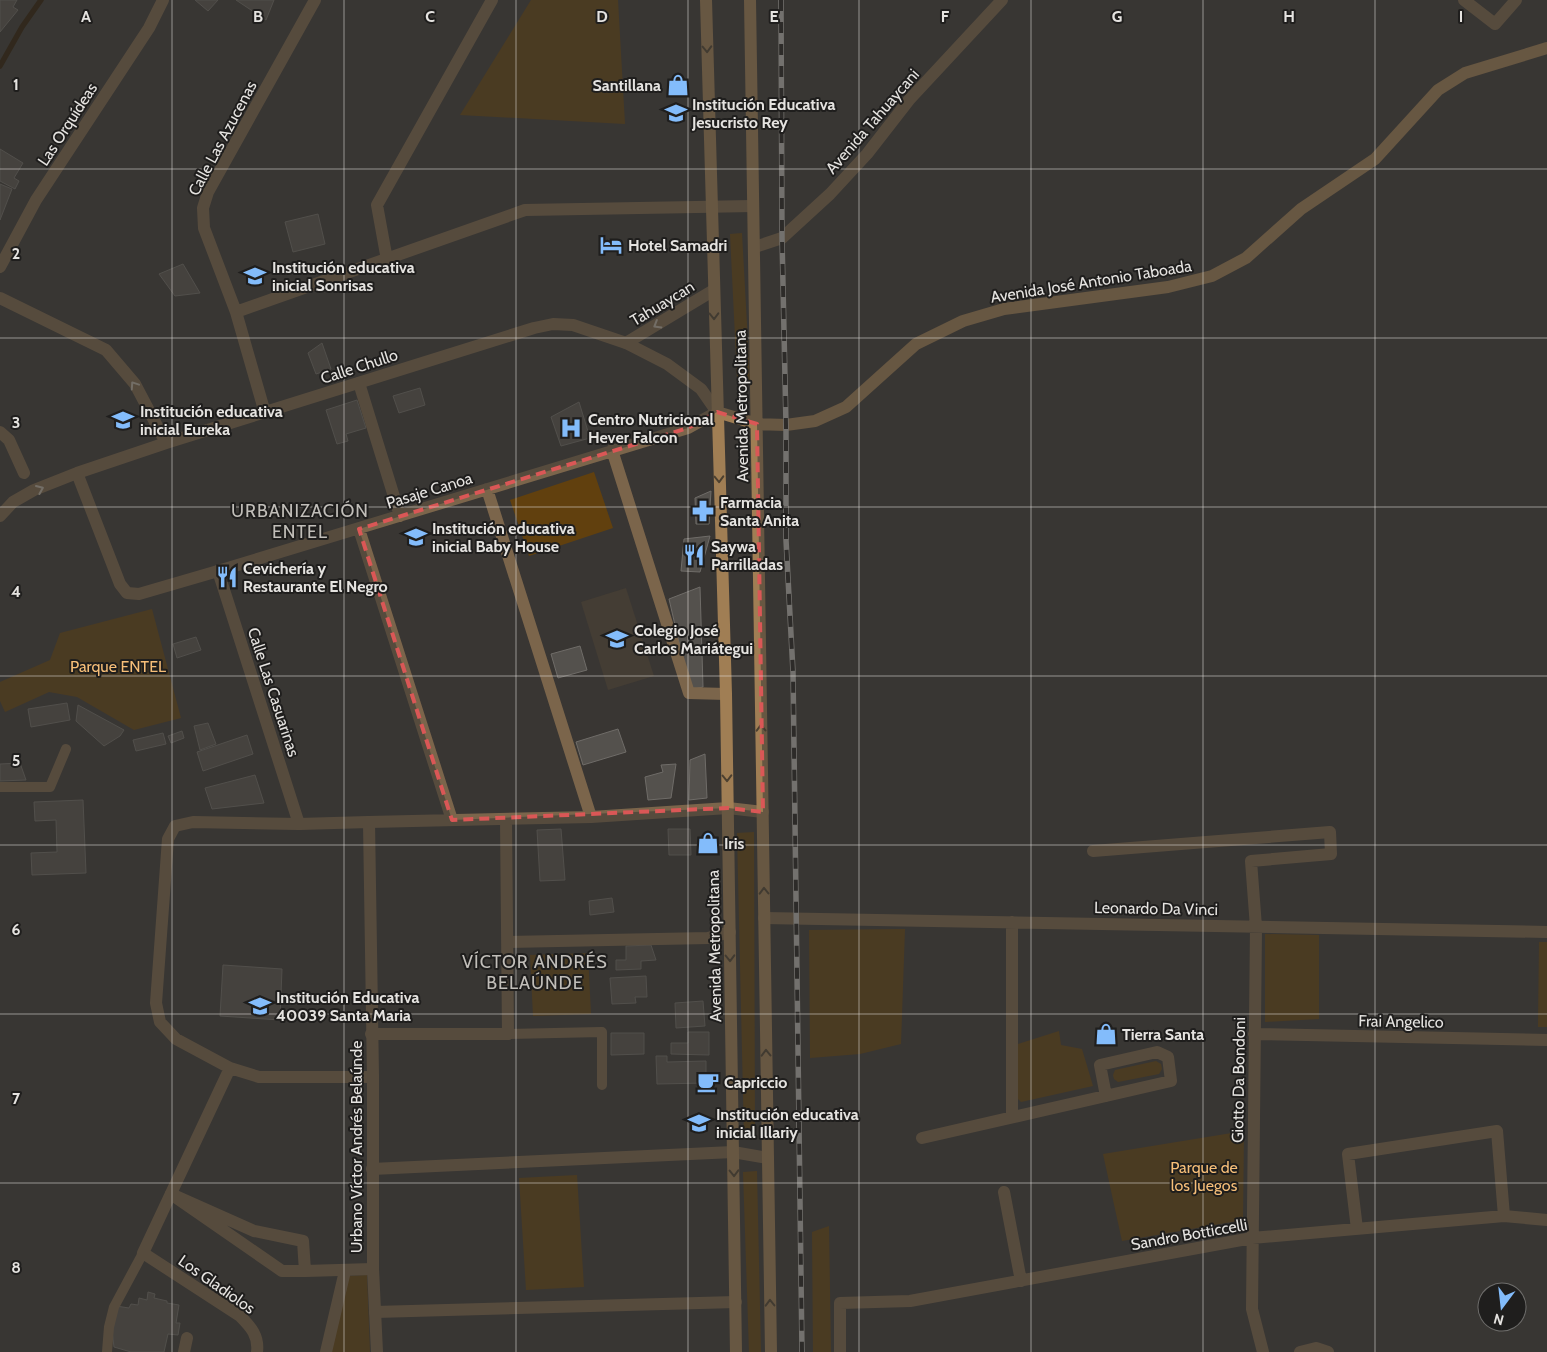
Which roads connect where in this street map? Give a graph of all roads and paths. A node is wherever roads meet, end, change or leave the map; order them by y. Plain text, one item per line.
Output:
1 (163, 0) edge
2 (315, 0) edge
3 (492, 0) edge
4 (706, 0) edge
5 (750, 0) edge
6 (1002, 0) edge
7 (1464, 0) edge
8 (1516, 0) edge
9 (1547, 48) edge
10 (754, 206) junction
11 (712, 208) junction
12 (755, 247) junction
13 (387, 260) junction
14 (0, 267) edge
15 (714, 290) junction
16 (0, 298) edge
17 (236, 312) junction
18 (626, 344) junction
19 (359, 383) junction
20 (717, 412) junction
21 (266, 413) junction
22 (757, 424) junction
23 (0, 432) edge
24 (166, 443) junction
25 (612, 450) junction
26 (24, 473) dead end
27 (77, 473) junction
28 (486, 489) junction
29 (0, 516) edge
30 (400, 516) junction
31 (359, 529) junction
32 (218, 570) junction
33 (726, 694) junction
34 (66, 749) dead end
35 (0, 787) edge
36 (728, 808) junction
37 (763, 812) junction
38 (592, 817) junction
39 (506, 819) junction
40 (452, 820) junction
41 (369, 822) junction
42 (299, 824) junction
43 (1093, 851) dead end
44 (764, 918) junction
45 (1012, 922) junction
46 (1256, 926) junction
47 (730, 932) junction
48 (1547, 932) edge
49 (508, 942) junction
50 (371, 1034) junction
51 (508, 1034) junction
52 (1254, 1034) junction
53 (1547, 1040) edge
54 (230, 1068) junction
55 (373, 1077) junction
56 (602, 1085) dead end
57 (1106, 1096) junction
58 (1012, 1117) junction
59 (922, 1138) dead end
60 (733, 1152) junction
61 (768, 1158) junction
62 (372, 1169) junction
63 (1004, 1192) dead end
64 (171, 1194) junction
65 (1504, 1216) junction
66 (1547, 1220) edge
67 (1357, 1229) junction
68 (1252, 1238) junction
69 (142, 1253) junction
70 (373, 1269) junction
71 (305, 1271) junction
72 (346, 1271) junction
73 (1021, 1281) junction
74 (736, 1302) junction
75 (375, 1312) junction
76 (187, 1338) dead end
77 (1319, 1351) edge
78 (107, 1352) edge
79 (184, 1352) edge
80 (257, 1352) edge
81 (326, 1352) edge
82 (377, 1352) edge
83 (736, 1352) edge
84 (771, 1352) edge
85 (840, 1352) edge
86 (1263, 1352) edge
87 (1300, 1352) edge

1 - 14 street, Las Orquídeas
2 - 17 street, Calle Las Azucenas
3 - 13 street
4 -> 11 main road, Avenida Metropolitana
5 - 10 main road, Avenida Metropolitana
6 - 12 street, Avenida Tahuaycani
7 - 8 street
9 - 22 main road, Avenida José Antonio Taboada
10 - 11 street
10 - 12 main road, Avenida Metropolitana
11 - 13 street
11 - 15 main road, Avenida Metropolitana
12 - 22 main road, Avenida Metropolitana
13 - 17 street
15 -> 18 street, Tahuaycan
15 -> 20 main road, Avenida Metropolitana
24 -> 16 street
17 - 21 street, Calle Las Azucenas
18 - 19 street, Calle Chullo
18 - 20 street, Calle Chullo
19 - 21 street, Calle Chullo
19 - 30 street
20 - 22 main road, Avenida José Antonio Taboada
20 - 25 street, Pasaje Canoa
20 -> 33 main road, Avenida Metropolitana
21 - 24 street, Calle Chullo
37 -> 22 main road, Avenida Metropolitana
23 - 26 street
24 - 27 street, Calle Chullo
25 - 28 street, Pasaje Canoa
25 - 33 street
29 -> 27 street, Calle Chullo
27 - 32 street, Pasaje Canoa
28 - 30 street, Pasaje Canoa
28 - 38 street
30 - 31 street, Pasaje Canoa
31 - 32 street, Pasaje Canoa
31 - 40 street
32 - 42 street, Calle Las Casuarinas
33 -> 36 main road, Avenida Metropolitana
34 - 35 lane
36 - 37 street
36 - 38 street
36 - 47 main road, Avenida Metropolitana
44 -> 37 main road, Avenida Metropolitana
38 - 39 street
39 - 40 street
39 - 49 street
40 - 41 street
41 - 42 street
41 - 50 street, Urbano Víctor Andrés Belaúnde
42 - 54 street
43 - 46 street, Giotto Da Bondoni
44 - 45 street, Leonardo Da Vinci
61 -> 44 main road, Avenida Metropolitana
45 - 46 street, Leonardo Da Vinci
45 - 58 street
46 - 48 street, Leonardo Da Vinci
46 - 52 street, Giotto Da Bondoni
47 - 49 street
47 -> 60 main road, Avenida Metropolitana
49 - 51 street
50 - 51 street
50 - 55 street, Urbano Víctor Andrés Belaúnde
51 - 56 lane
52 - 53 street, Frai Angelico
52 - 68 street, Giotto Da Bondoni
54 - 55 street
54 - 64 street
55 - 62 street, Urbano Víctor Andrés Belaúnde
57 - 57 street
57 - 58 street
58 - 59 street
60 - 61 street
60 - 62 street
60 -> 74 main road, Avenida Metropolitana
84 -> 61 main road, Avenida Metropolitana
62 - 70 street, Urbano Víctor Andrés Belaúnde
63 - 73 street
64 - 69 street
64 - 71 street
64 - 71 street
65 - 66 street, Sandro Botticcelli
65 - 67 street, Sandro Botticcelli
65 - 67 street
67 - 68 street, Sandro Botticcelli
68 - 73 street, Sandro Botticcelli
68 - 86 street, Giotto Da Bondoni
69 - 78 lane
69 - 80 street, Los Gladiolos
70 - 72 street
70 - 75 street, Urbano Víctor Andrés Belaúnde
71 - 72 street
72 - 81 street
73 - 85 street, Sandro Botticcelli
74 - 75 street
74 - 83 main road, Avenida Metropolitana
75 - 82 street, Urbano Víctor Andrés Belaúnde
76 - 79 street
77 - 87 street

